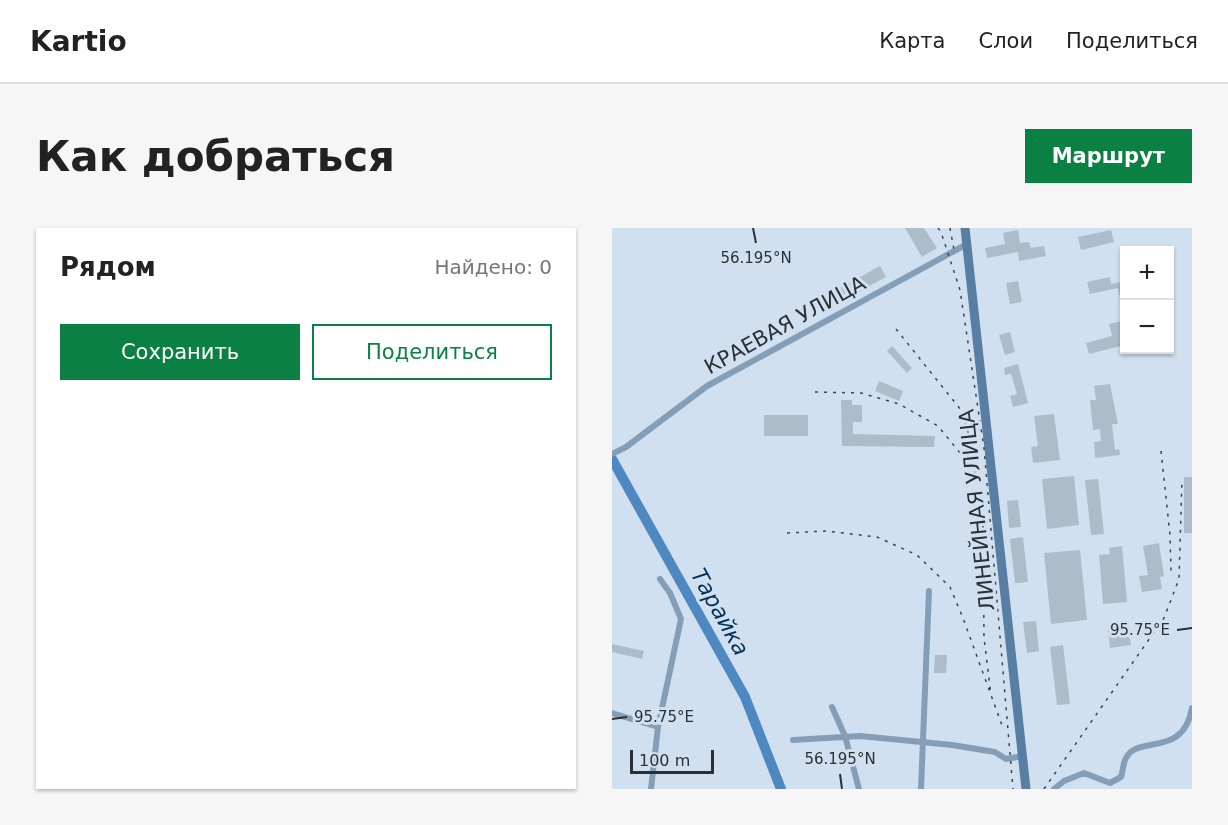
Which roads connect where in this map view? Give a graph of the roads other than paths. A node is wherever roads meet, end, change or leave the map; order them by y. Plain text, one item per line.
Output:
1 (965, 228) edge
2 (968, 244) junction
3 (612, 454) edge
4 (660, 579) dead end
5 (929, 591) dead end
6 (832, 707) dead end
7 (1192, 708) edge
8 (612, 713) edge
9 (658, 727) junction
10 (845, 736) junction
11 (792, 740) dead end
12 (924, 743) junction
13 (1023, 756) junction
14 (651, 789) edge
15 (859, 789) edge
16 (921, 789) edge
17 (1026, 789) edge
18 (1054, 789) edge

1 - 2 street, ЛИНЕЙНАЯ УЛИЦА
2 - 3 street, КРАЕВАЯ УЛИЦА
2 - 13 street, ЛИНЕЙНАЯ УЛИЦА
4 - 9 street
5 - 12 street
6 - 10 street
7 - 18 street
8 - 9 street
9 - 14 street
10 - 11 street
10 - 12 street
10 - 15 street
12 - 13 street
12 - 16 street
13 - 17 street, ЛИНЕЙНАЯ УЛИЦА

